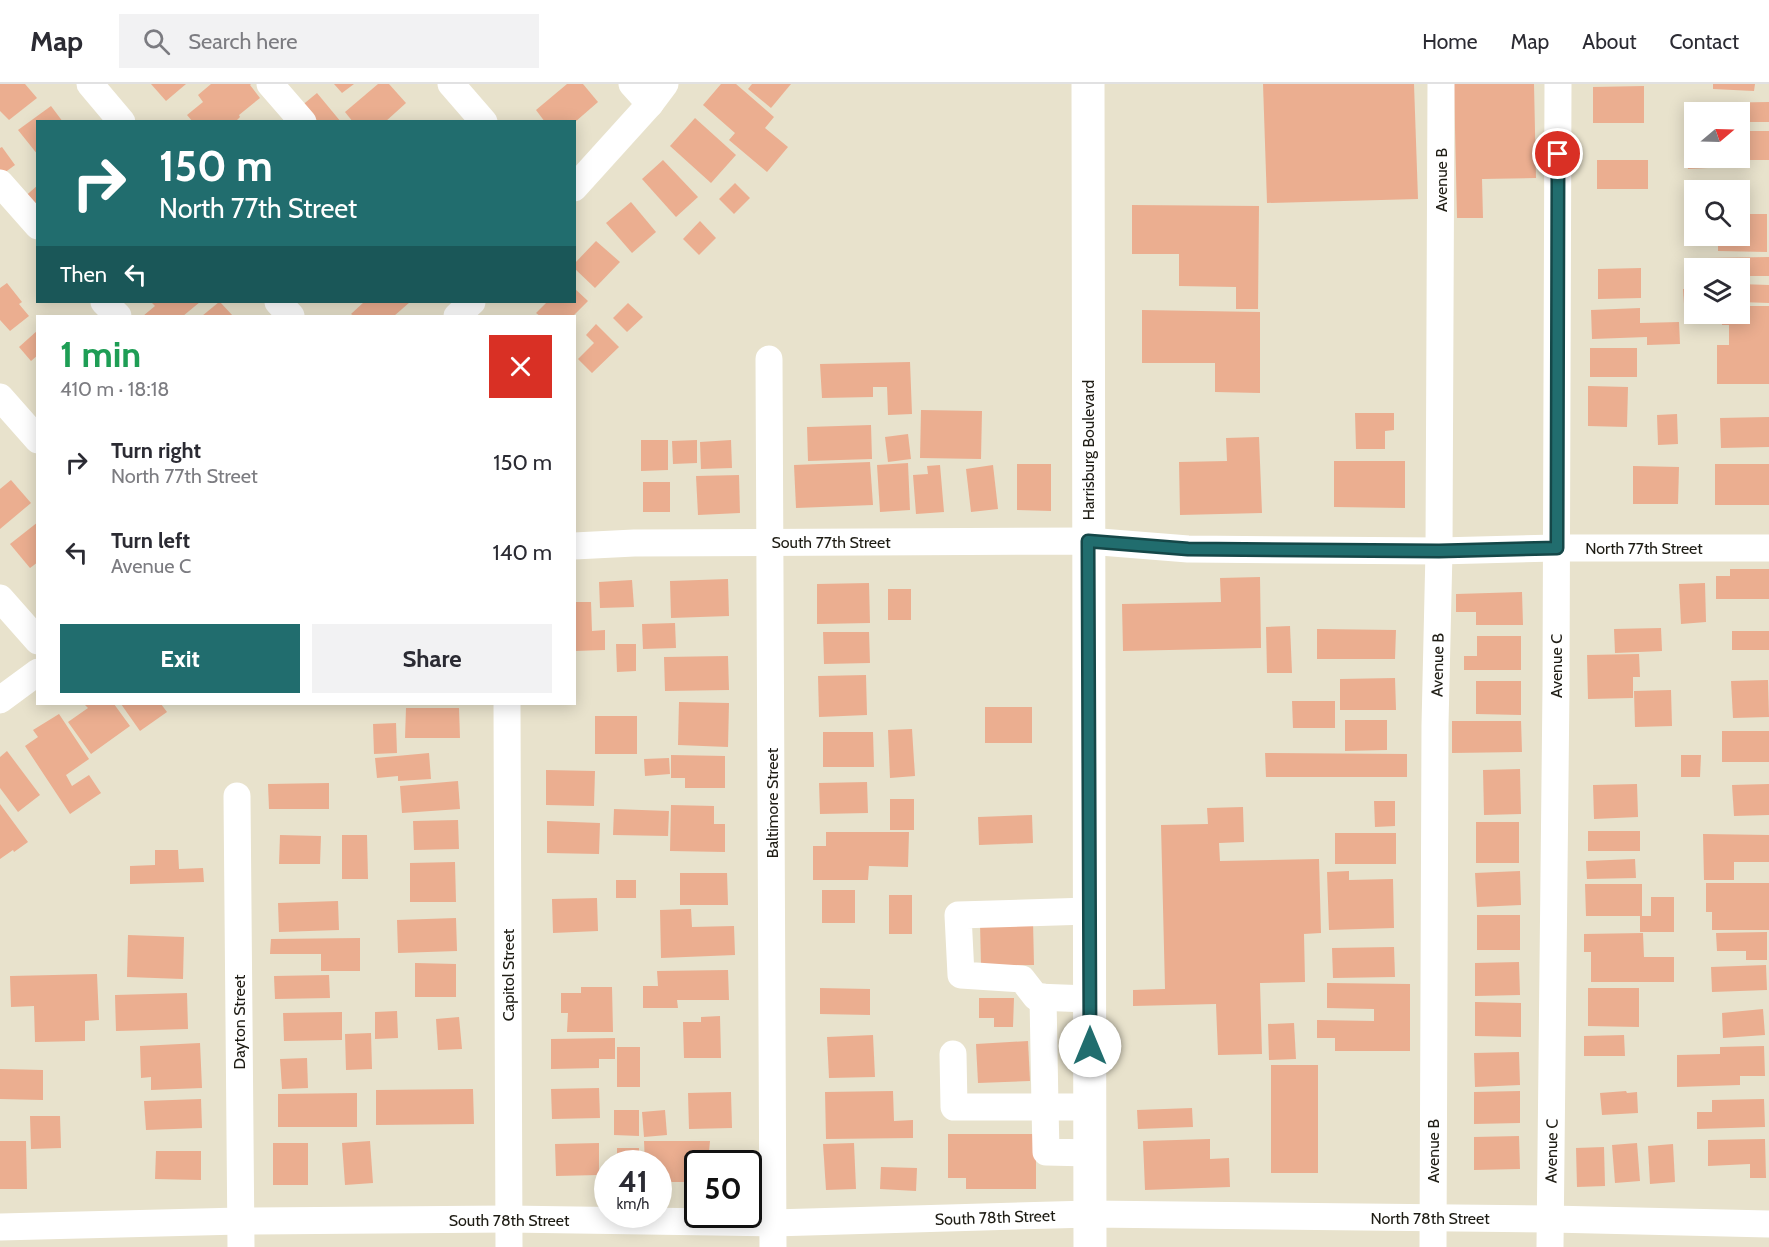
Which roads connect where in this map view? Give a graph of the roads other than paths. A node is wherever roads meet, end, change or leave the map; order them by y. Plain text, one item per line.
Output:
1 (90, 84) edge
2 (270, 84) edge
3 (451, 84) edge
4 (632, 84) edge
5 (1088, 84) edge
6 (1441, 84) edge
7 (1558, 84) edge
8 (658, 94) edge
9 (121, 120) edge
10 (301, 120) edge
11 (482, 120) edge
12 (0, 183) edge
13 (576, 186) edge
14 (36, 224) edge
15 (105, 303) edge
16 (279, 303) edge
17 (117, 315) edge
18 (290, 315) edge
19 (769, 359) dead end
20 (0, 397) edge
21 (36, 438) edge
22 (1088, 541) junction
23 (771, 543) junction
24 (576, 546) edge
25 (1557, 548) junction
26 (1769, 548) edge
27 (1439, 551) junction
28 (0, 598) edge
29 (36, 639) edge
30 (36, 673) edge
31 (0, 700) edge
32 (507, 705) edge
33 (237, 796) dead end
34 (1089, 911) junction
35 (1043, 997) junction
36 (1089, 999) junction
37 (953, 1054) dead end
38 (1044, 1107) junction
39 (1090, 1107) junction
40 (1090, 1153) junction
41 (1090, 1214) junction
42 (508, 1219) junction
43 (1433, 1219) junction
44 (1551, 1219) junction
45 (1769, 1224) edge
46 (0, 1227) edge
47 (240, 1234) edge
48 (773, 1235) edge
49 (508, 1247) edge
50 (1090, 1247) edge
51 (1433, 1247) edge
52 (1550, 1247) edge

1 - 9 street
2 - 10 street
3 - 11 street
4 - 8 street
5 - 22 main road, Harrisburg Boulevard
6 - 27 street, Avenue B
7 - 25 street, Avenue C
8 - 13 street
12 - 14 street
15 - 17 street
16 - 18 street
19 - 23 street, Baltimore Street
20 - 21 street
22 - 23 street, South 77th Street
22 - 27 street, North 77th Street
22 - 34 main road, Harrisburg Boulevard
23 - 24 street, South 77th Street
23 - 48 street, Baltimore Street
25 - 26 street, North 77th Street
25 - 27 street, North 77th Street
25 - 44 street, Avenue C
27 - 43 street, Avenue B
28 - 29 street
30 - 31 street
32 - 42 street, Capitol Street
33 - 47 street, Dayton Street
34 - 35 street
34 - 36 main road, Harrisburg Boulevard
35 - 36 street
35 - 38 street
36 - 39 main road, Harrisburg Boulevard
37 - 38 street
38 - 39 street
38 - 40 street
39 - 40 main road, Harrisburg Boulevard
40 - 41 main road, Harrisburg Boulevard
41 - 43 street, North 78th Street
41 - 48 street, South 78th Street
41 - 50 main road, Harrisburg Boulevard
42 - 47 street, South 78th Street
42 - 48 street, South 78th Street
42 - 49 street, Capitol Street
43 - 44 street, North 78th Street
43 - 51 street, Avenue B
44 - 45 street, North 78th Street
44 - 52 street, Avenue C
46 - 47 street, South 78th Street

